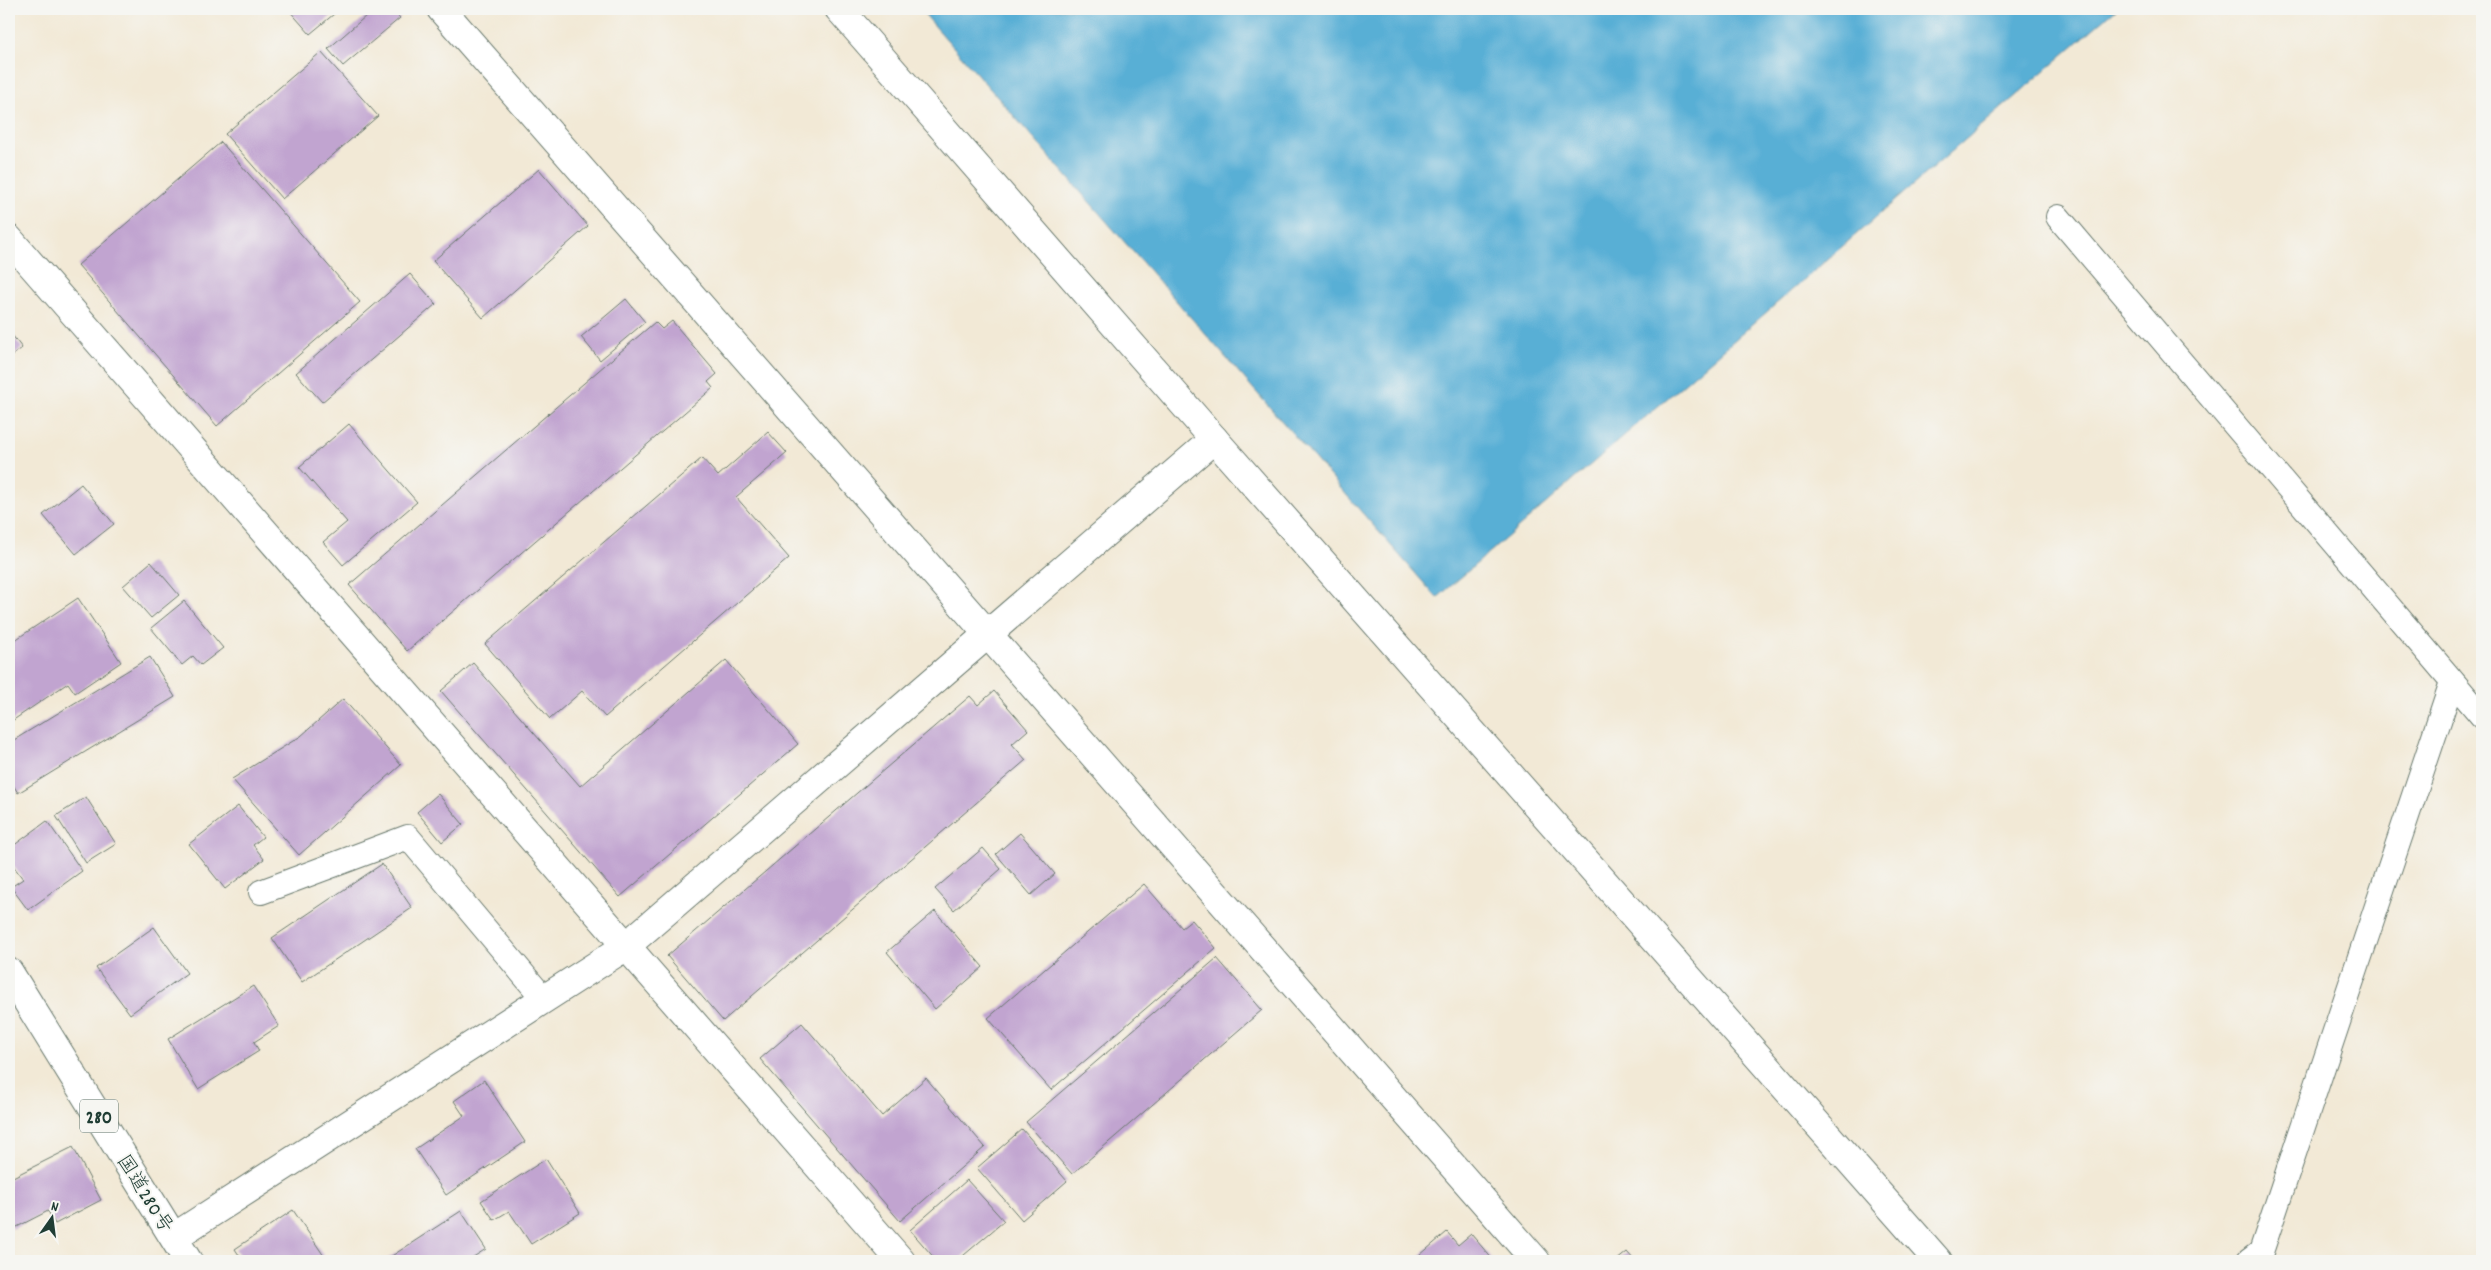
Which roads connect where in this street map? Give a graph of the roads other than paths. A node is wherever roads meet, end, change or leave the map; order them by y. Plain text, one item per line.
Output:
1 (441, 9) edge
2 (839, 9) edge
3 (2058, 217) dead end
4 (9, 239) edge
5 (1214, 439) junction
6 (987, 632) junction
7 (2452, 682) junction
8 (2482, 716) edge
9 (261, 892) dead end
10 (624, 946) junction
11 (9, 972) edge
12 (544, 999) junction
13 (174, 1238) junction
14 (188, 1261) edge
15 (901, 1261) edge
16 (1536, 1261) edge
17 (1938, 1261) edge
18 (2249, 1261) edge

1 - 6 main road
2 - 5 main road
3 - 7 lane
4 - 10 main road
5 - 6 main road
5 - 17 main road
6 - 10 main road
6 - 16 main road
7 - 8 lane
7 - 18 lane
9 - 12 lane
10 - 12 main road
10 - 15 main road
11 - 13 main road, 国道280号 / 280
12 - 13 main road
13 - 14 main road, 国道280号 / 280

